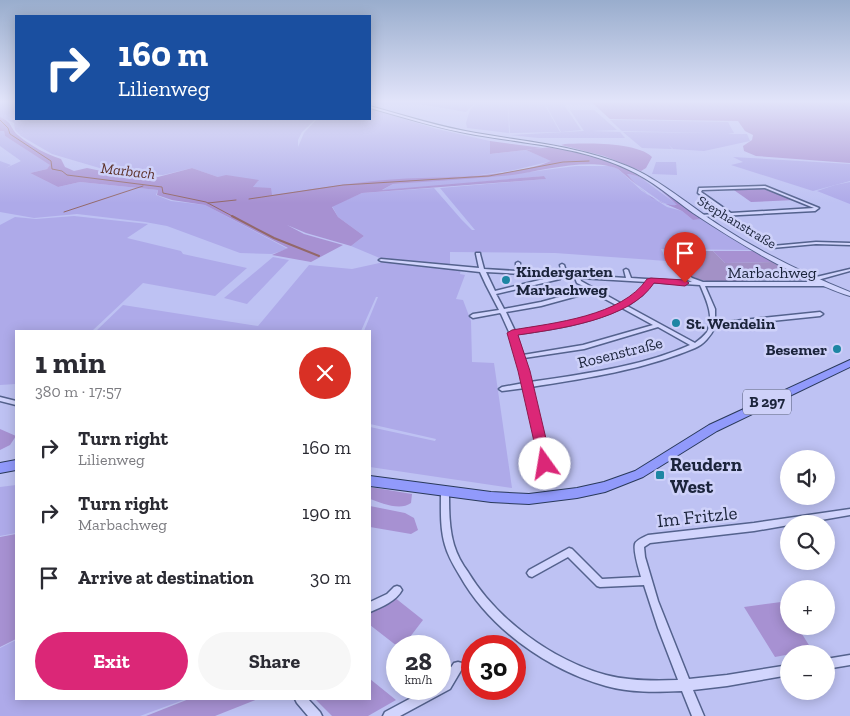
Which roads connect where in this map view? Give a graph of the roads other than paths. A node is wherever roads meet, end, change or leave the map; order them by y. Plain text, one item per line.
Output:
1 (488, 135) edge
2 (731, 214) junction
3 (701, 216) junction
4 (850, 244) edge
5 (772, 247) dead end
6 (478, 254) dead end
7 (381, 260) dead end
8 (672, 262) dead end
9 (518, 263) dead end
10 (562, 265) dead end
11 (480, 270) junction
12 (626, 270) dead end
13 (850, 270) edge
14 (518, 272) junction
15 (562, 275) junction
16 (577, 276) junction
17 (630, 279) junction
18 (814, 279) junction
19 (651, 280) junction
20 (702, 284) junction
21 (825, 284) junction
22 (592, 290) junction
23 (494, 293) junction
24 (850, 294) edge
25 (621, 307) junction
26 (503, 311) junction
27 (820, 314) dead end
28 (474, 316) dead end
29 (713, 325) junction
30 (656, 326) junction
31 (512, 333) junction
32 (696, 346) junction
33 (520, 357) junction
34 (850, 363) edge
35 (527, 385) junction
36 (502, 389) dead end
37 (0, 399) edge
38 (15, 403) edge
39 (545, 464) dead end
40 (15, 465) edge
41 (0, 468) edge
42 (371, 481) edge
43 (446, 492) junction
44 (850, 512) edge
45 (532, 573) dead end
46 (647, 581) junction
47 (398, 590) dead end
48 (371, 606) edge
49 (850, 660) edge
50 (835, 662) edge
51 (458, 667) dead end
52 (780, 671) edge
53 (686, 686) junction
54 (302, 700) edge
55 (316, 716) edge
56 (389, 716) edge
57 (698, 716) edge

1 - 3 street, Stephanstraße
2 - 2 street
2 - 3 street
3 - 18 street, Stephanstraße
4 - 5 street
6 - 11 street
7 - 11 street, Marbachweg
8 - 20 street
9 - 14 street
10 - 15 street
11 - 14 street, Marbachweg
11 - 23 street
12 - 17 street
13 - 18 street
14 - 15 street, Marbachweg
15 - 16 street, Marbachweg
15 - 23 street
16 - 17 street, Marbachweg
16 - 22 street
17 - 19 street, Marbachweg
18 - 21 street, Stephanstraße
19 - 20 street, Marbachweg
19 - 25 street
20 - 21 street, Marbachweg
20 - 29 street
21 - 24 street, Stephanstraße
22 - 25 street
22 - 26 street
23 - 26 street
25 - 30 street
25 - 31 street
26 - 28 street
26 - 31 street
27 - 29 street
29 - 32 street
30 - 32 street
30 - 33 street
31 - 33 street
32 - 35 street, Rosenstraße
33 - 35 street
34 - 43 main road, B 297
35 - 36 street, Rosenstraße
35 - 39 street
37 - 38 street
40 - 41 main road
42 - 43 main road, B 297
43 - 53 street
44 - 46 street, Im Fritzle
45 - 46 street
46 - 53 street, Im Fritzle
47 - 48 street
49 - 50 street
51 - 56 street
52 - 53 street
53 - 57 street, Im Fritzle
54 - 55 street

